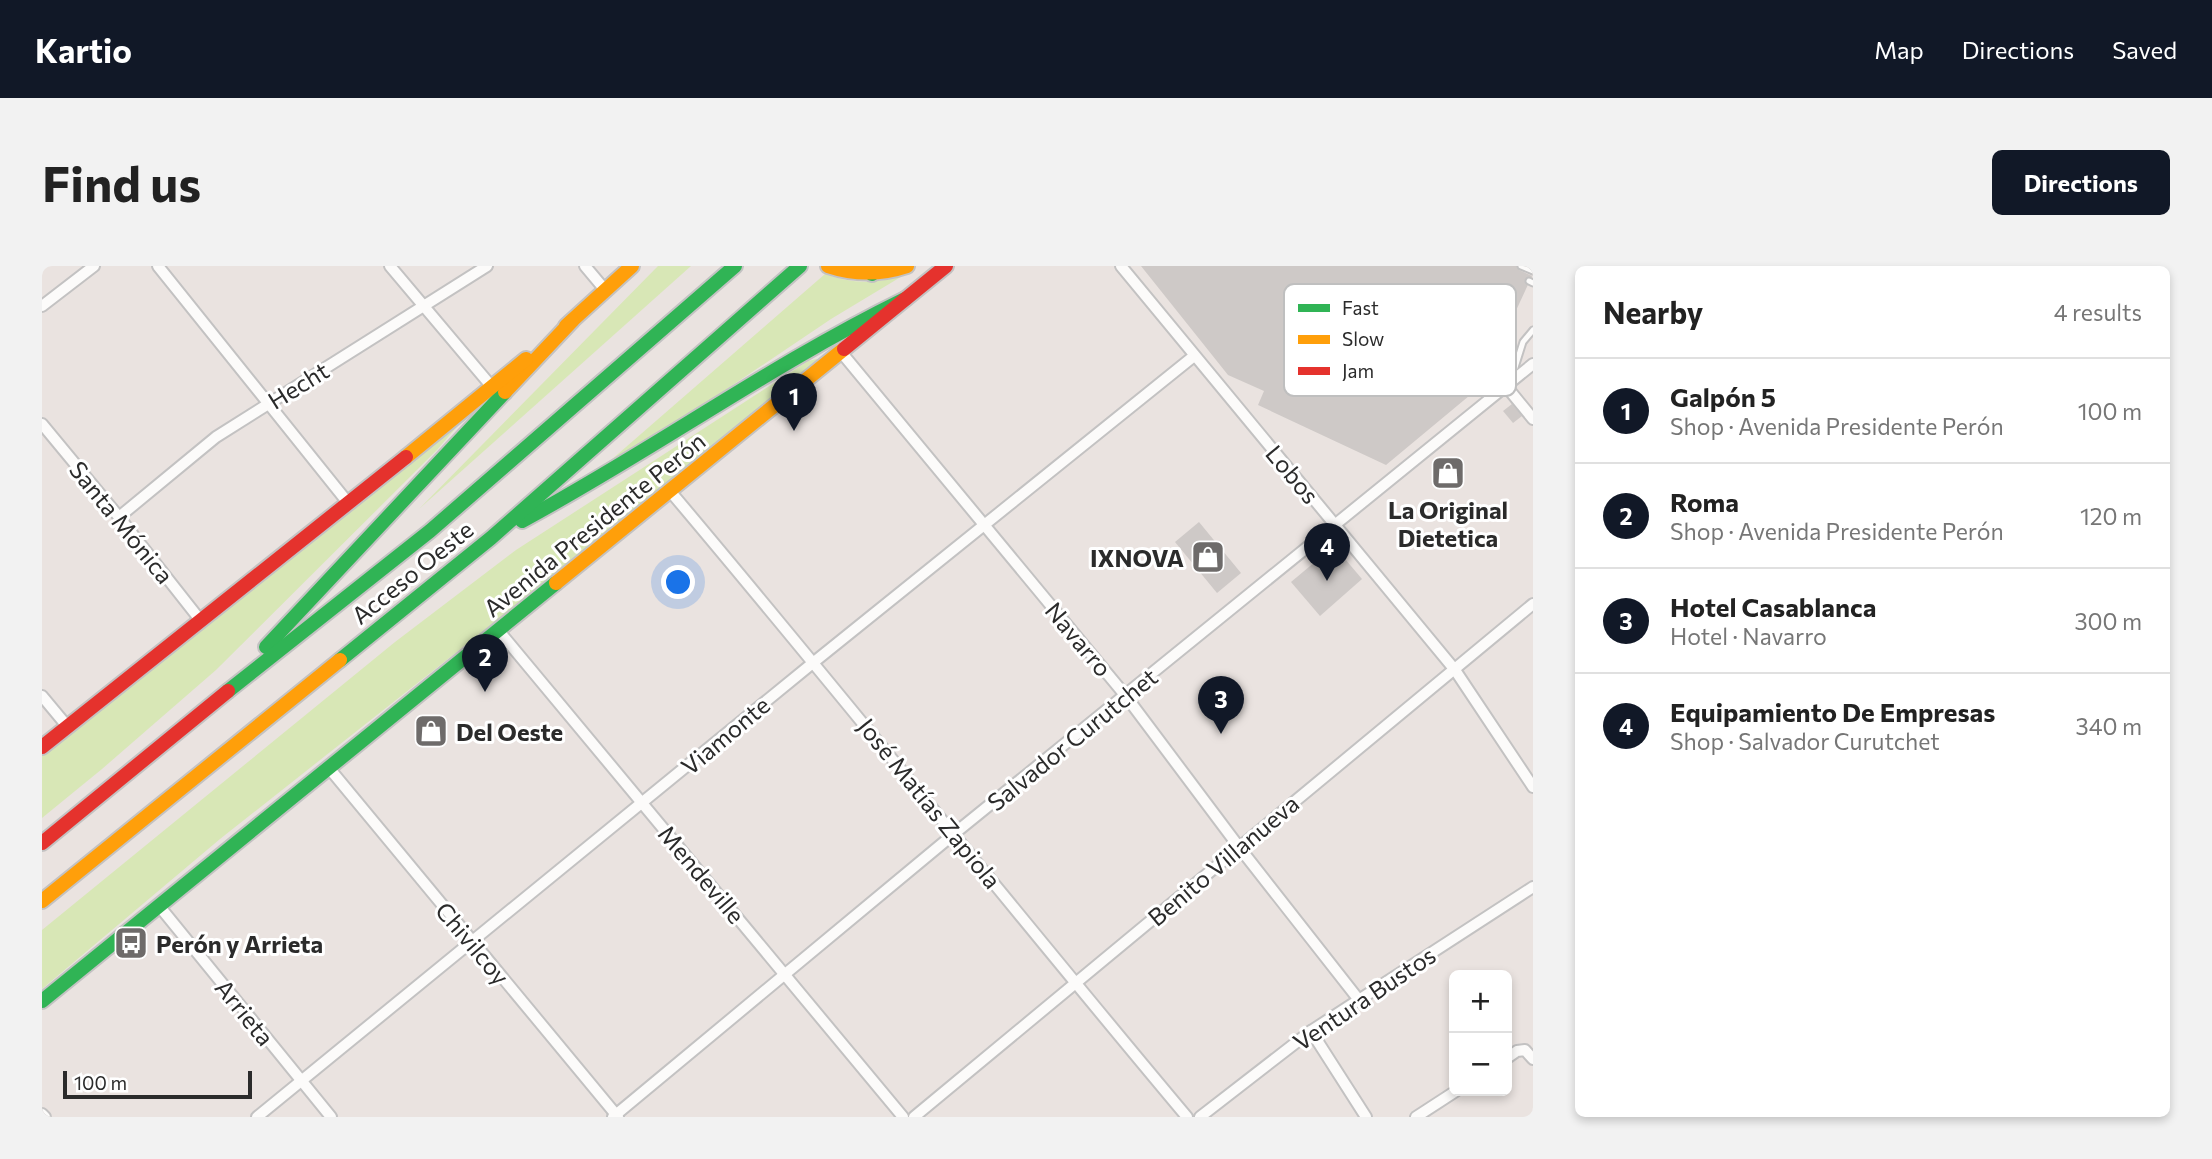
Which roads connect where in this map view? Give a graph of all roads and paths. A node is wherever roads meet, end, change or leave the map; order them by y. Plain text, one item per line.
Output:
1 (94, 266) edge
2 (158, 266) edge
3 (390, 266) edge
4 (487, 266) edge
5 (585, 266) edge
6 (632, 266) edge
7 (735, 266) edge
8 (800, 266) edge
9 (828, 266) edge
10 (907, 266) edge
11 (946, 266) edge
12 (1121, 266) edge
13 (1521, 266) edge
14 (878, 270) edge
15 (1533, 271) edge
16 (606, 291) junction
17 (905, 299) junction
18 (42, 306) edge
19 (424, 307) junction
20 (572, 321) junction
21 (1533, 330) edge
22 (841, 352) junction
23 (1194, 356) junction
24 (1516, 359) edge
25 (1533, 364) edge
26 (1516, 378) edge
27 (492, 387) junction
28 (1516, 394) edge
29 (1494, 396) edge
30 (268, 404) junction
31 (1533, 419) edge
32 (42, 424) edge
33 (670, 491) junction
34 (349, 505) junction
35 (119, 517) junction
36 (1335, 525) junction
37 (985, 526) junction
38 (491, 538) junction
39 (1533, 604) edge
40 (201, 621) junction
41 (499, 631) junction
42 (814, 662) junction
43 (1455, 670) junction
44 (1125, 695) junction
45 (42, 696) edge
46 (200, 713) junction
47 (66, 726) junction
48 (42, 747) edge
49 (329, 768) junction
50 (1533, 787) edge
51 (642, 803) junction
52 (955, 833) junction
53 (42, 843) edge
54 (1239, 847) junction
55 (1533, 887) edge
56 (42, 901) edge
57 (160, 906) junction
58 (472, 941) junction
59 (785, 973) junction
60 (1075, 983) junction
61 (1359, 1000) junction
62 (42, 1001) edge
63 (1311, 1031) junction
64 (1512, 1054) edge
65 (1529, 1055) edge
66 (300, 1081) junction
67 (1449, 1096) edge
68 (616, 1116) edge
69 (257, 1117) edge
70 (331, 1117) edge
71 (903, 1117) edge
72 (914, 1117) edge
73 (1187, 1117) edge
74 (1200, 1117) edge
75 (1366, 1117) edge
76 (1416, 1117) edge

1 - 18 street
2 - 30 street
3 - 19 street
4 - 19 street, Hecht
5 - 16 street
6 - 16 main road
7 - 46 main road, Acceso Oeste
8 - 38 main road, Acceso Oeste
9 - 14 main road
10 - 14 main road
11 - 17 main road, Avenida Presidente Perón
12 - 23 street, Lobos
13 - 15 lane
16 - 20 main road
17 - 22 main road, Avenida Presidente Perón
17 - 38 main road
19 - 27 street
19 - 30 street, Hecht
20 - 27 main road
20 - 46 main road
21 - 24 lane
22 - 33 main road, Avenida Presidente Perón
22 - 37 street, Navarro
23 - 36 street, Lobos
23 - 37 street, Viamonte
25 - 26 street, Salvador Curutchet
27 - 34 main road
28 - 31 street
29 - 36 street, Salvador Curutchet
30 - 34 street
30 - 35 street, Hecht
32 - 35 street, Santa Mónica
33 - 41 main road, Avenida Presidente Perón
33 - 42 street, José Matías Zapiola
34 - 40 main road
35 - 40 street, Santa Mónica
36 - 43 street, Lobos
36 - 44 street, Salvador Curutchet
37 - 42 street, Viamonte
37 - 44 street, Navarro
38 - 56 main road, Acceso Oeste
39 - 43 street, Benito Villanueva
40 - 47 main road
41 - 49 main road, Avenida Presidente Perón
41 - 51 street, Mendeville
42 - 51 street, Viamonte
42 - 52 street, José Matías Zapiola
43 - 50 street, Lobos
43 - 54 street, Benito Villanueva
44 - 52 street, Salvador Curutchet
44 - 54 street, Navarro
45 - 47 street
46 - 53 main road, Acceso Oeste
47 - 48 main road
49 - 57 main road, Avenida Presidente Perón
49 - 58 street, Chivilcoy
51 - 58 street, Viamonte
51 - 59 street, Mendeville
52 - 59 street, Salvador Curutchet
52 - 60 street, José Matías Zapiola
54 - 60 street, Benito Villanueva
54 - 61 street, Navarro
55 - 61 street, Ventura Bustos
57 - 62 main road, Avenida Presidente Perón
57 - 66 street, Arrieta
58 - 66 street, Viamonte
58 - 68 street, Chivilcoy
59 - 68 street, Salvador Curutchet
59 - 71 street, Mendeville
60 - 72 street, Benito Villanueva
60 - 73 street, José Matías Zapiola
61 - 63 street, Ventura Bustos
63 - 74 street, Ventura Bustos
63 - 75 street
64 - 65 street
66 - 69 street, Viamonte
66 - 70 street, Arrieta
67 - 76 street

